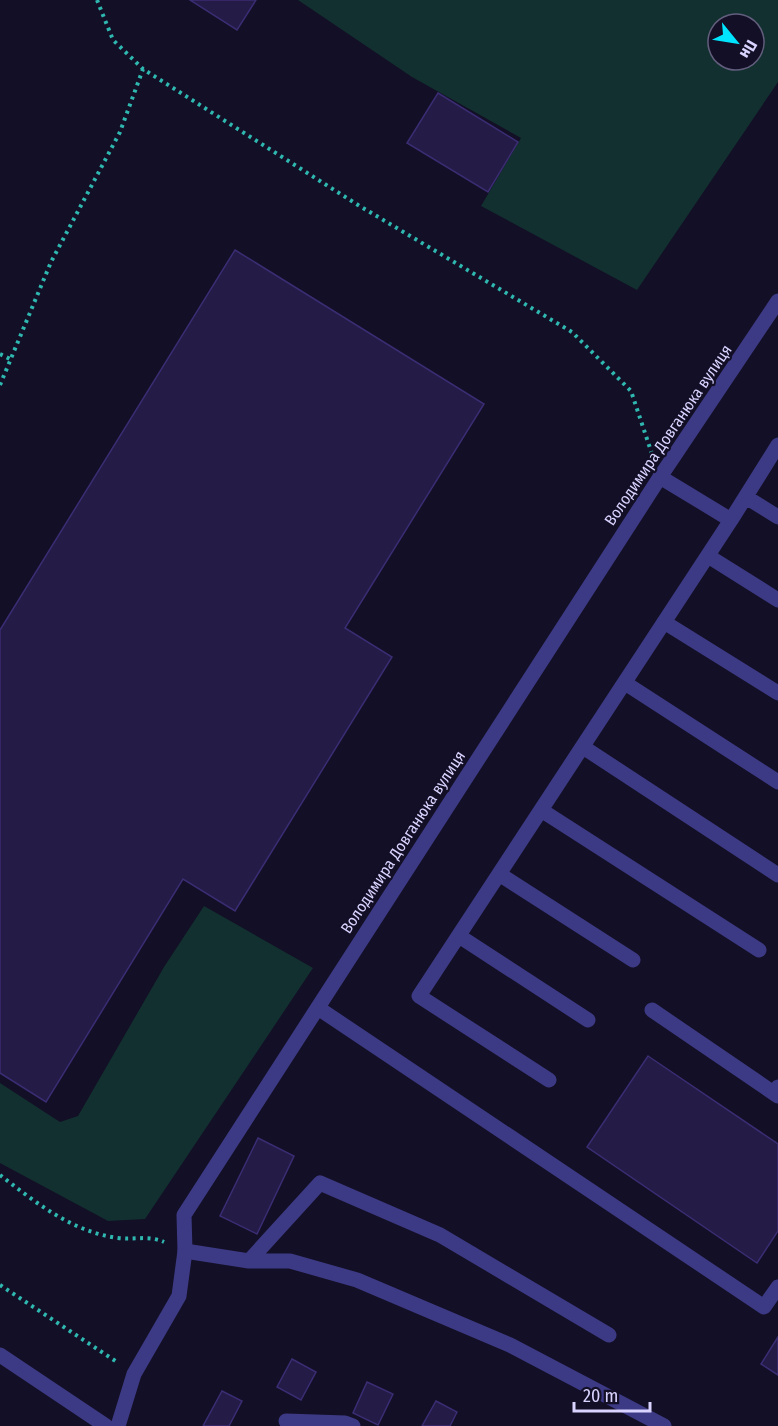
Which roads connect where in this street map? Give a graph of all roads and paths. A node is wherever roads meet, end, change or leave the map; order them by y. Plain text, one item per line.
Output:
1 (97, 0) edge
2 (143, 69) junction
3 (778, 301) edge
4 (772, 323) edge
5 (0, 354) edge
6 (10, 359) junction
7 (0, 385) edge
8 (778, 446) edge
9 (660, 477) junction
10 (746, 497) junction
11 (778, 517) edge
12 (731, 520) junction
13 (708, 556) junction
14 (778, 600) edge
15 (664, 622) junction
16 (625, 683) junction
17 (778, 693) edge
18 (583, 747) junction
19 (778, 782) edge
20 (541, 810) junction
21 (499, 874) junction
22 (778, 875) edge
23 (459, 936) junction
24 (759, 950) dead end
25 (633, 960) dead end
26 (318, 1008) junction
27 (652, 1010) dead end
28 (588, 1020) dead end
29 (549, 1080) dead end
30 (777, 1092) edge
31 (0, 1175) edge
32 (185, 1251) junction
33 (249, 1261) junction
34 (0, 1285) edge
35 (778, 1287) edge
36 (609, 1335) dead end
37 (0, 1355) edge
38 (134, 1374) junction
39 (286, 1422) dead end
40 (106, 1426) edge
41 (118, 1426) edge
42 (353, 1426) edge
43 (664, 1426) edge

1 - 2 path
2 - 6 path
2 - 9 path
3 - 4 street, Володимира Довганюка вулиця
4 - 9 street, Володимира Довганюка вулиця
5 - 6 path
6 - 7 path
8 - 10 street
9 - 12 street
9 - 26 street, Володимира Довганюка вулиця
10 - 11 street
10 - 12 street
12 - 13 street
13 - 14 street
13 - 15 street
15 - 16 street
15 - 17 street
16 - 18 street
16 - 19 street
18 - 20 street
18 - 22 street
20 - 21 street
20 - 24 street
21 - 23 street
21 - 25 street
23 - 28 street
23 - 29 street
26 - 32 street, Володимира Довганюка вулиця
26 - 35 street
27 - 30 street
31 - 32 path
32 - 33 street
32 - 38 street, Володимира Довганюка вулиця
33 - 36 street
33 - 43 street
34 - 38 path
37 - 40 street
38 - 41 street, Володимира Довганюка вулиця
39 - 42 street

